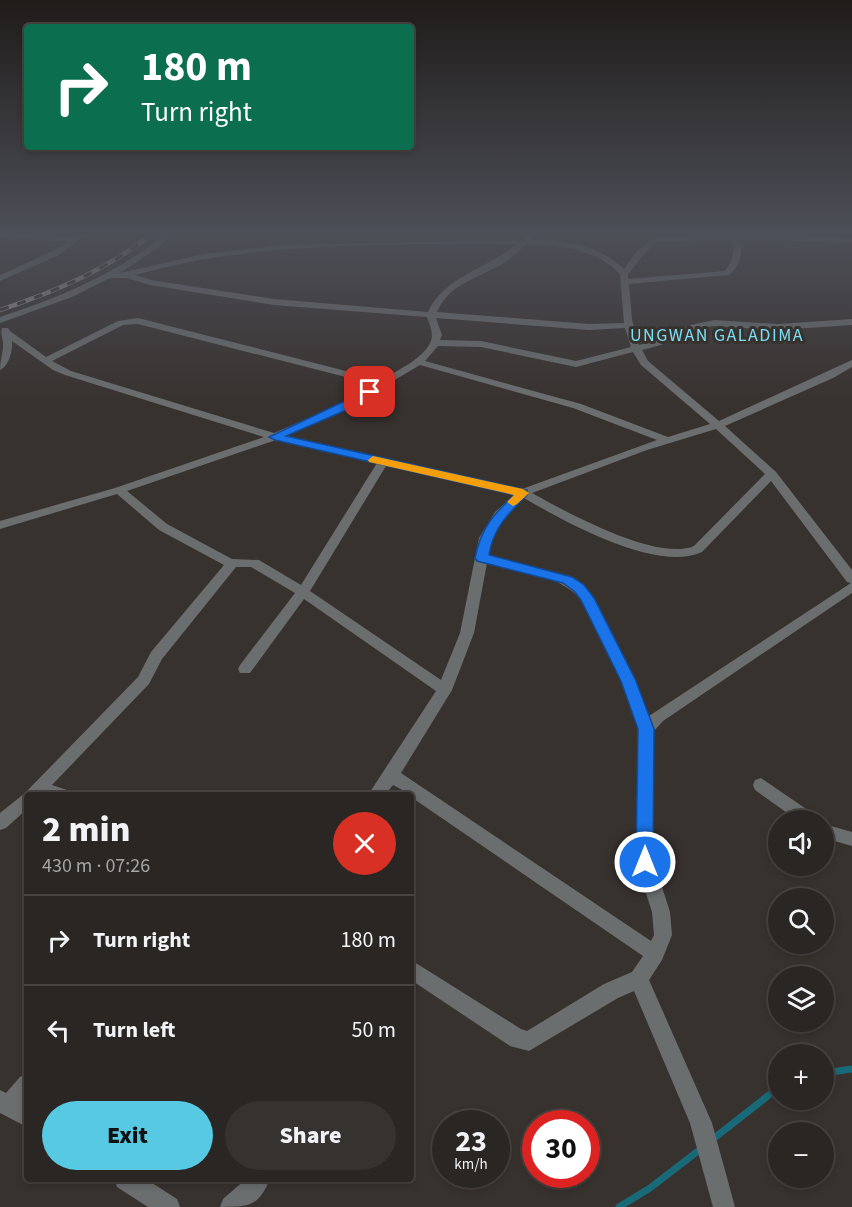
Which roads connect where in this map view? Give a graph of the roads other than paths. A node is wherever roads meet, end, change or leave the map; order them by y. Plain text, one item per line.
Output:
1 (85, 288) edge
2 (189, 288) edge
3 (450, 288) edge
4 (624, 288) edge
5 (431, 315) junction
6 (2, 319) edge
7 (852, 322) edge
8 (629, 325) junction
9 (3, 333) edge
10 (435, 343) junction
11 (634, 350) junction
12 (45, 360) junction
13 (419, 362) junction
14 (852, 363) edge
15 (0, 367) edge
16 (384, 384) junction
17 (718, 425) junction
18 (275, 437) junction
19 (669, 441) junction
20 (383, 462) junction
21 (772, 474) junction
22 (119, 490) junction
23 (523, 493) junction
24 (0, 525) edge
25 (482, 558) junction
26 (230, 563) junction
27 (852, 579) edge
28 (852, 586) edge
29 (303, 592) junction
30 (245, 669) dead end
31 (445, 690) junction
32 (646, 729) junction
33 (392, 775) junction
34 (761, 785) dead end
35 (37, 791) edge
36 (378, 792) edge
37 (24, 802) edge
38 (795, 810) edge
39 (0, 823) edge
40 (834, 834) edge
41 (852, 839) edge
42 (655, 954) junction
43 (414, 971) edge
44 (639, 979) junction
45 (24, 1089) edge
46 (12, 1108) edge
47 (130, 1182) edge
48 (257, 1182) edge
49 (169, 1207) edge
50 (231, 1207) edge
51 (724, 1207) edge

1 - 6 street
2 - 5 street
3 - 5 street
4 - 8 street
5 - 8 street
5 - 10 street
6 - 9 street
7 - 11 street
8 - 11 street
9 - 12 street
9 - 15 street
10 - 11 street
10 - 13 street
11 - 17 street
12 - 16 street
12 - 18 street
13 - 16 street
13 - 19 street
14 - 17 street
16 - 18 street
17 - 19 street
17 - 21 street
18 - 20 street
18 - 22 street
19 - 23 street
20 - 23 street
20 - 29 street
21 - 23 street
21 - 27 street
22 - 24 street
22 - 26 street
23 - 25 street
25 - 31 street
25 - 32 street
26 - 29 street
26 - 35 street
28 - 32 street
29 - 30 street
29 - 31 street
31 - 33 street
32 - 42 street
33 - 36 street
33 - 42 street
34 - 38 street
37 - 39 street
40 - 41 street
42 - 44 street
43 - 44 street
44 - 51 street
45 - 46 street
47 - 49 street
48 - 50 street

